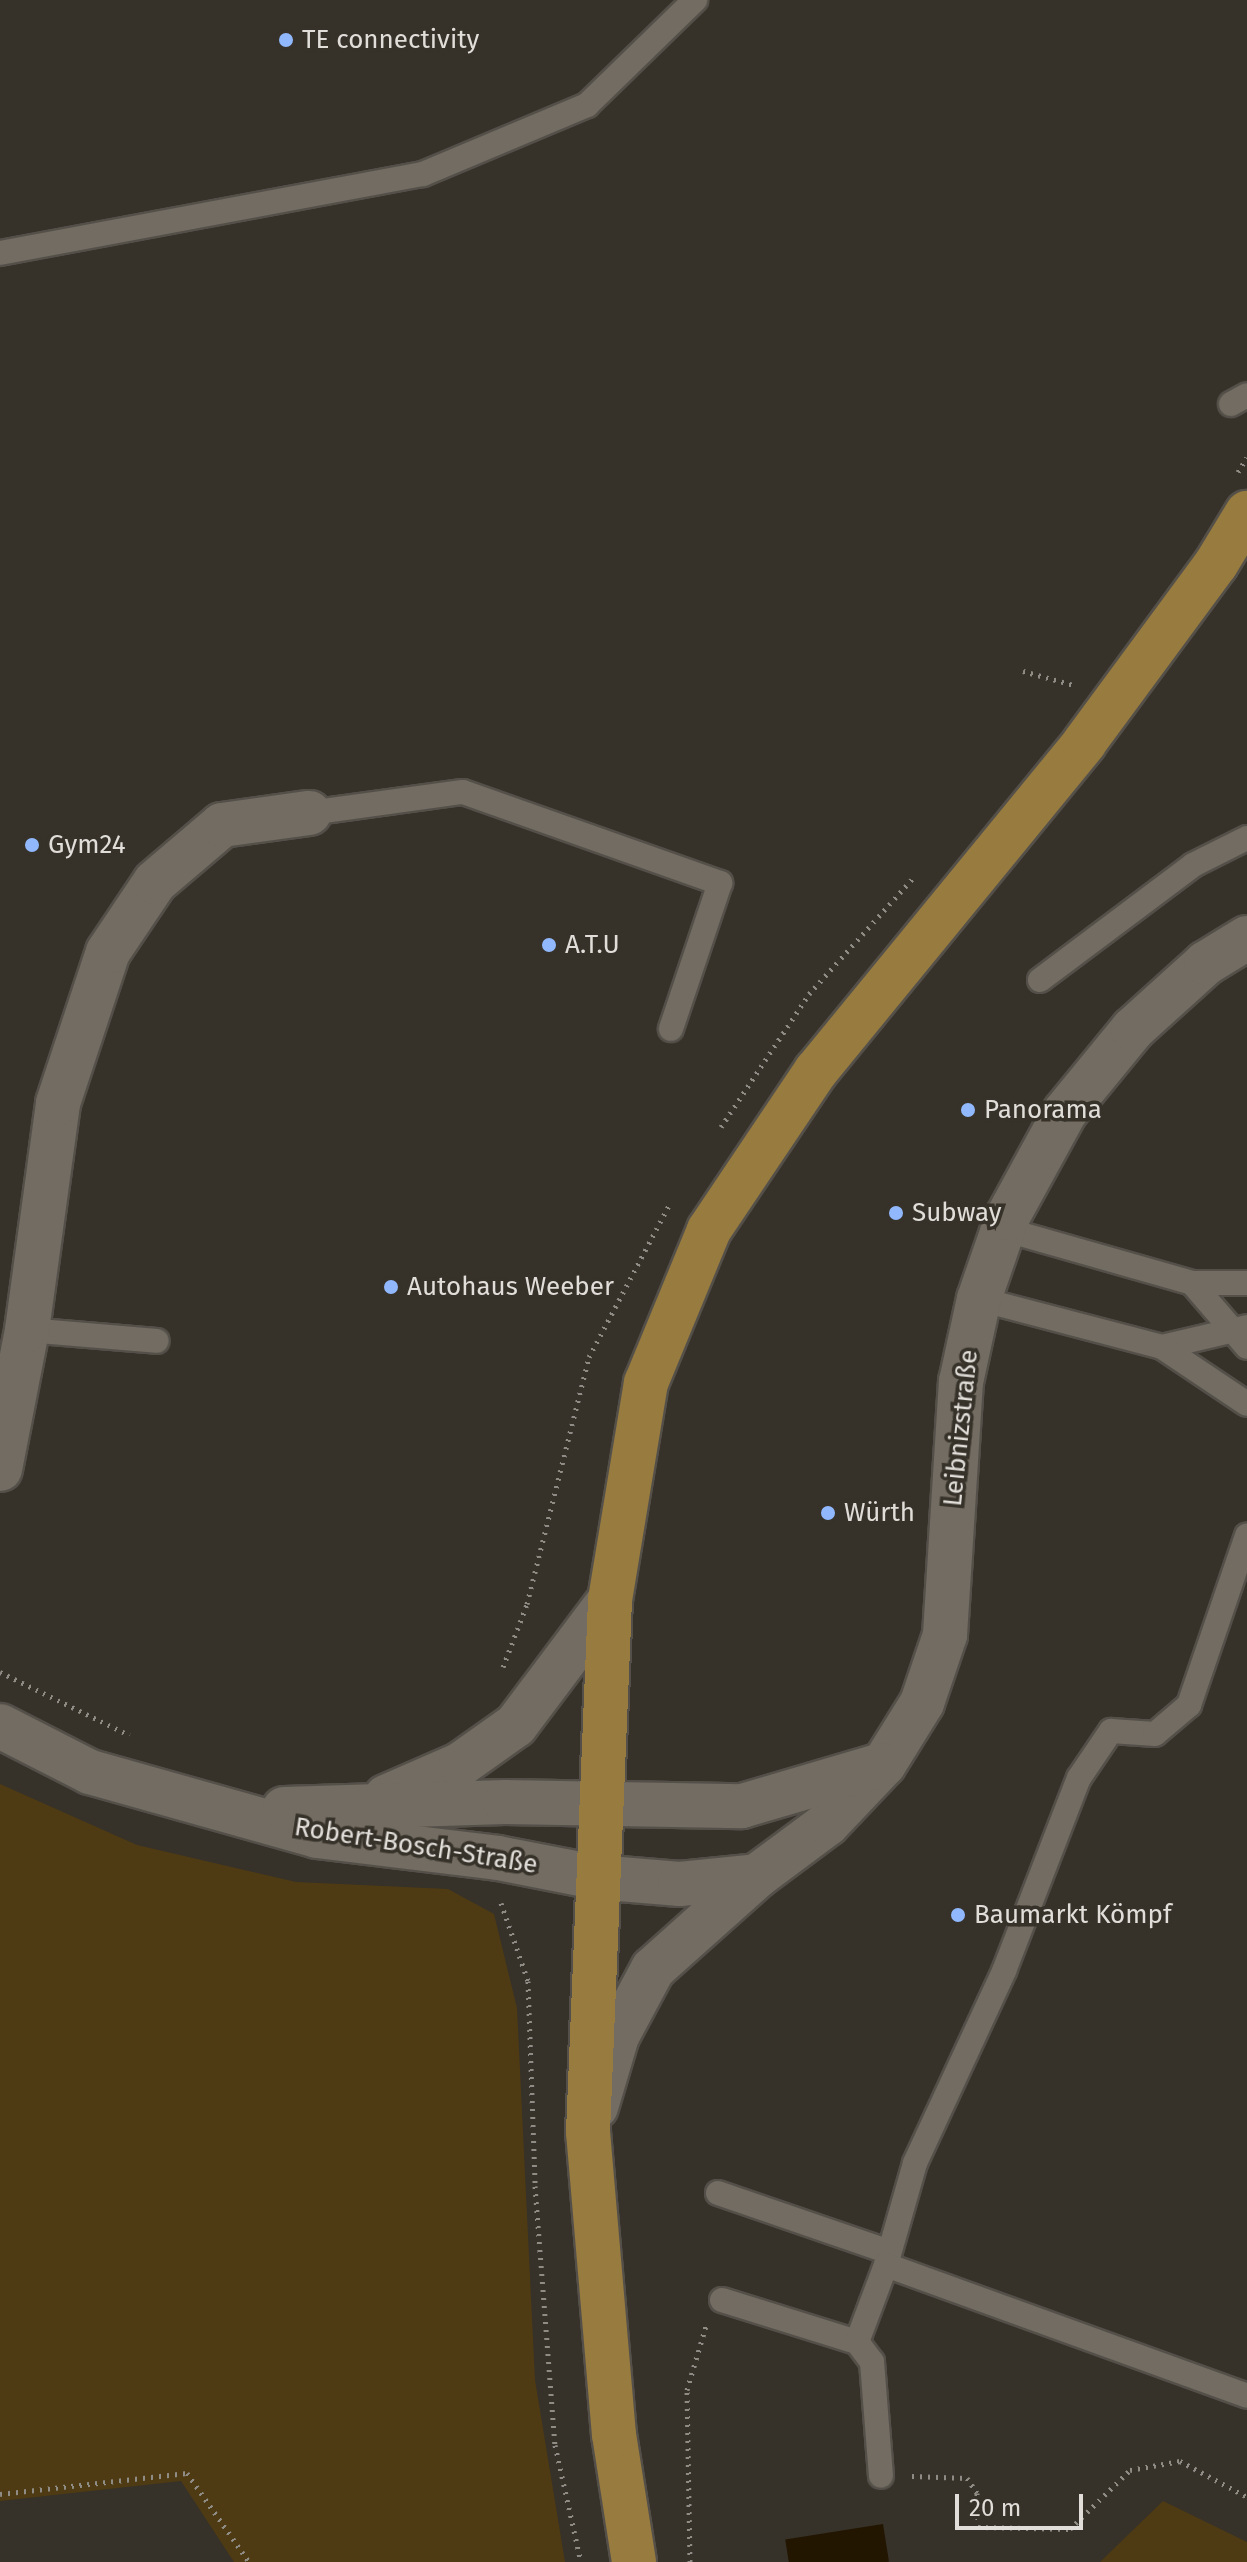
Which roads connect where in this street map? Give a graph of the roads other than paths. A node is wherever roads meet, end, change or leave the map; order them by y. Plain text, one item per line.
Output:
1 (695, 0) edge
2 (0, 253) edge
3 (1247, 513) edge
4 (309, 813) joint
5 (1247, 838) edge
6 (1247, 938) edge
7 (1040, 980) dead end
8 (671, 1029) dead end
9 (1003, 1229) junction
10 (1192, 1283) junction
11 (1247, 1283) edge
12 (979, 1299) junction
13 (27, 1330) junction
14 (1244, 1336) edge
15 (157, 1341) dead end
16 (1162, 1347) junction
17 (1247, 1404) edge
18 (0, 1469) edge
19 (1247, 1536) edge
20 (610, 1600) junction
21 (0, 1726) edge
22 (884, 1764) junction
23 (363, 1807) junction
24 (601, 1807) junction
25 (238, 1810) junction
26 (757, 1876) junction
27 (596, 1877) junction
28 (588, 2132) junction
29 (718, 2193) dead end
30 (888, 2259) junction
31 (722, 2300) road end
32 (857, 2342) junction
33 (1247, 2396) edge
34 (881, 2476) road end
35 (634, 2562) edge

1 - 2 lane
3 - 20 main road
4 - 8 lane
4 - 13 street
5 - 7 lane
6 - 9 street, Leibnizstraße
9 - 10 lane
9 - 12 street, Leibnizstraße
10 - 11 lane
10 - 14 lane
12 - 16 lane
12 - 22 street, Leibnizstraße
13 - 15 lane
13 - 18 street
14 - 16 lane
16 - 17 lane
19 - 30 lane
20 - 23 street, Robert-Bosch-Straße
20 - 24 main road
21 - 25 street, Robert-Bosch-Straße
22 - 24 street
22 - 26 street, Leibnizstraße
23 - 24 street, Robert-Bosch-Straße
23 - 25 street, Robert-Bosch-Straße
24 - 27 main road
25 - 27 street, Robert-Bosch-Straße
26 - 27 street
26 - 28 street, Leibnizstraße
27 - 28 main road
28 - 35 main road
29 - 30 lane
30 - 32 lane
30 - 33 lane
31 - 32 lane
32 - 34 lane

